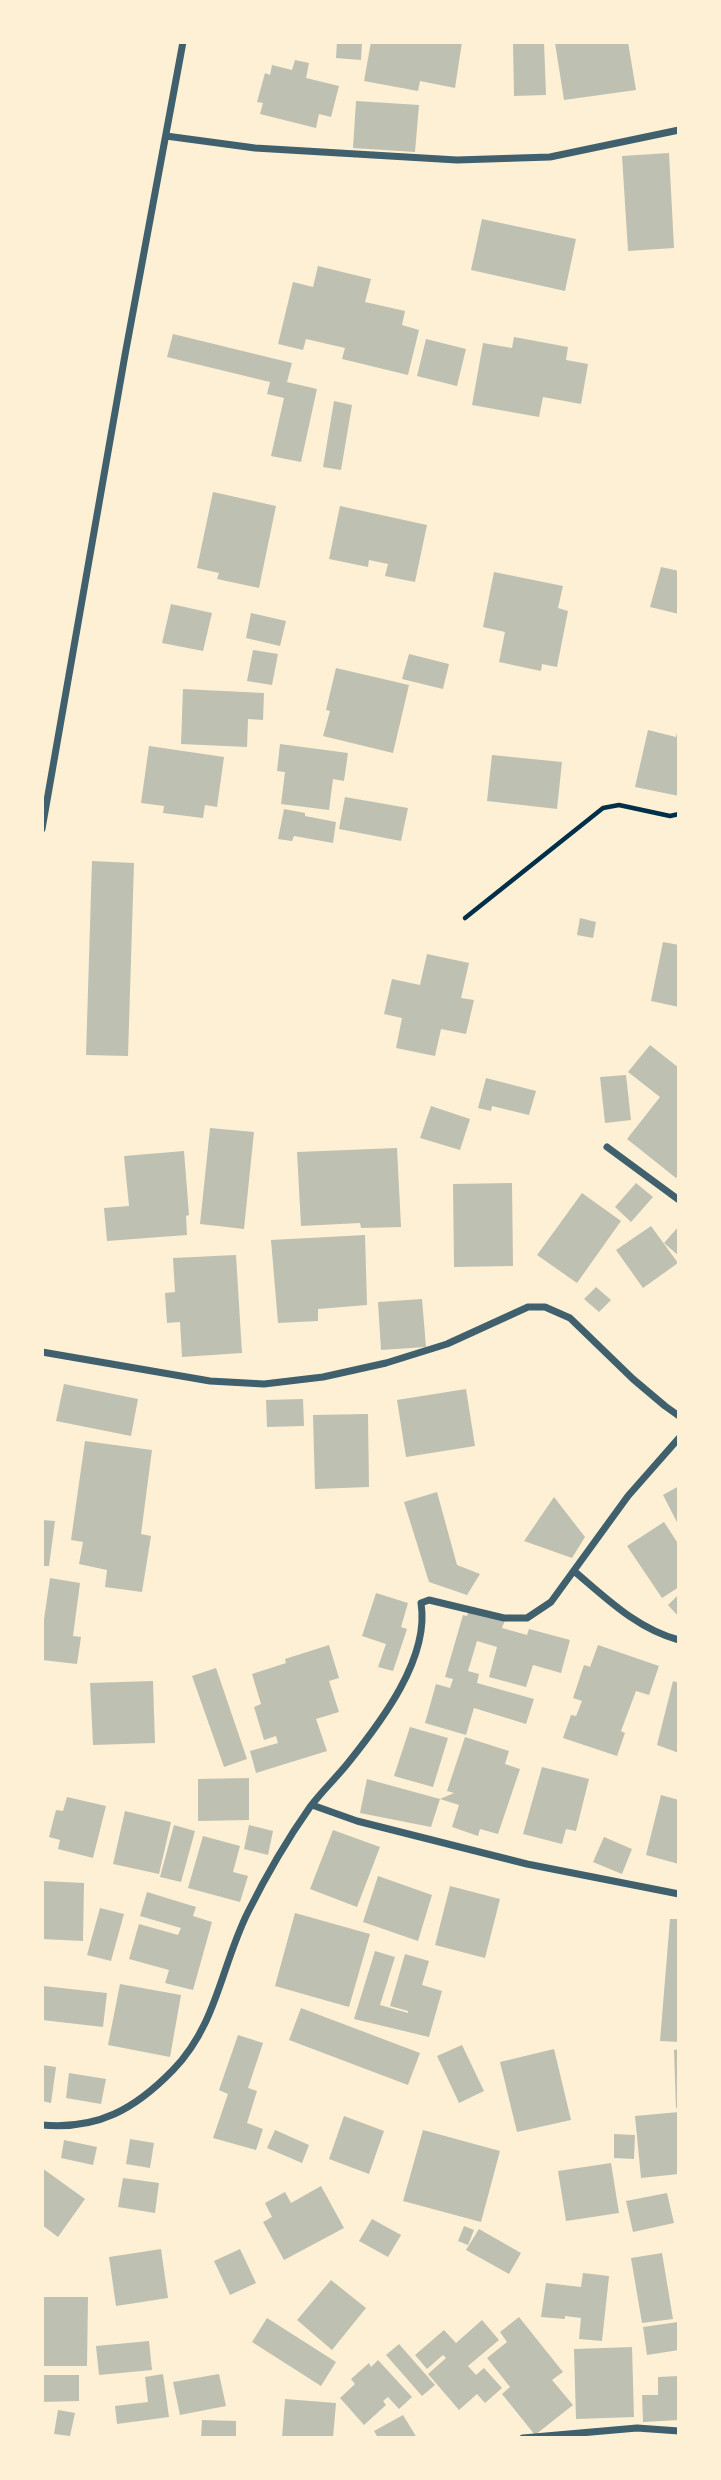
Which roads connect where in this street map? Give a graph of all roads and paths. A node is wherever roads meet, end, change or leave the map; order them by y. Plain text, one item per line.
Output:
1 (183, 42) edge
2 (679, 130) edge
3 (166, 136) junction
4 (679, 814) edge
5 (42, 828) edge
6 (465, 918) dead end
7 (607, 1147) dead end
8 (679, 1200) edge
9 (42, 1352) edge
10 (679, 1416) edge
11 (679, 1438) edge
12 (574, 1571) junction
13 (679, 1640) edge
14 (312, 1805) junction
15 (679, 1894) edge
16 (42, 2125) edge
17 (679, 2431) edge
18 (523, 2438) edge

1 - 3 street
2 - 3 street
3 - 5 street
4 - 6 path
7 - 8 street
9 - 10 street
11 - 12 street
12 - 13 street
12 - 14 street
14 - 15 street
14 - 16 street
17 - 18 street

